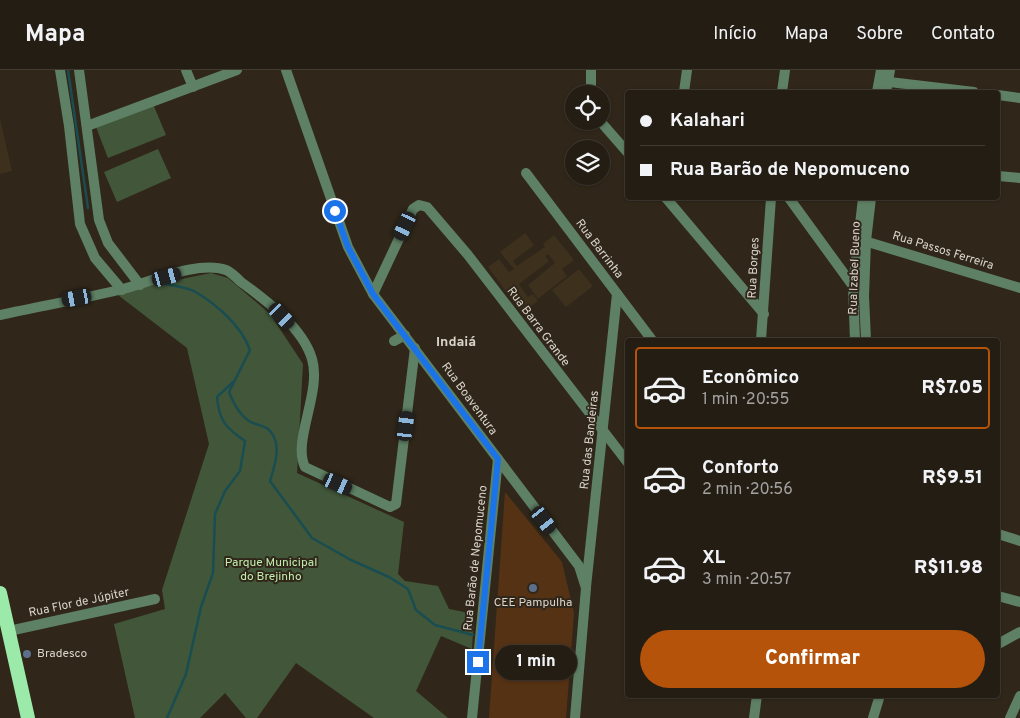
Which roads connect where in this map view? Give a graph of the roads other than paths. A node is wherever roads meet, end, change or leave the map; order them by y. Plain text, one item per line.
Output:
1 (60, 70) edge
2 (78, 70) edge
3 (186, 70) edge
4 (237, 70) edge
5 (286, 70) edge
6 (591, 70) edge
7 (687, 70) edge
8 (785, 70) edge
9 (881, 70) edge
10 (890, 70) edge
11 (591, 85) edge
12 (884, 85) edge
13 (193, 87) junction
14 (684, 90) edge
15 (782, 90) edge
16 (948, 90) edge
17 (1000, 95) edge
18 (1020, 98) edge
19 (87, 126) junction
20 (608, 130) edge
21 (625, 150) edge
22 (526, 173) dead end
23 (1000, 176) edge
24 (1020, 178) edge
25 (670, 200) edge
26 (771, 200) edge
27 (791, 200) edge
28 (863, 200) edge
29 (871, 200) edge
30 (862, 240) junction
31 (850, 274) junction
32 (139, 279) junction
33 (853, 286) junction
34 (1020, 288) edge
35 (122, 290) junction
36 (373, 294) junction
37 (617, 294) junction
38 (764, 314) junction
39 (0, 315) edge
40 (405, 334) junction
41 (650, 338) edge
42 (761, 338) edge
43 (855, 338) edge
44 (866, 338) edge
45 (394, 341) dead end
46 (416, 348) junction
47 (603, 433) junction
48 (498, 459) junction
49 (625, 459) edge
50 (1000, 535) edge
51 (1020, 541) edge
52 (586, 588) junction
53 (0, 593) edge
54 (1000, 597) edge
55 (155, 599) dead end
56 (1020, 602) edge
57 (9, 631) junction
58 (1020, 632) edge
59 (1000, 643) edge
60 (1020, 696) edge
61 (757, 698) edge
62 (879, 698) edge
63 (28, 718) edge
64 (472, 718) edge
65 (575, 718) edge
66 (754, 718) edge
67 (873, 718) edge
68 (1010, 718) edge

1 - 35 street
2 - 19 street
3 - 13 street
4 - 13 street
5 - 36 street, Rua Boaventura
6 - 11 street
7 - 14 street
8 - 15 street
9 - 12 street
10 - 12 street
12 - 16 street
13 - 19 street
17 - 18 street
19 - 32 street
20 - 21 street
22 - 37 street, Rua Barrinha
23 - 24 street
25 - 38 street
26 - 38 street, Rua Borges
27 - 31 street
28 - 30 street, Rua Izabel Bueno
29 - 30 street, Rua Izabel Bueno
30 - 31 street, Rua Izabel Bueno
30 - 34 street, Rua Passos Ferreira
30 - 44 street, Rua Izabel Bueno
31 - 33 street, Rua Izabel Bueno
32 - 35 street
32 - 46 street
33 - 43 street, Rua Izabel Bueno
33 - 44 street
35 - 39 street
36 - 40 street, Rua Boaventura
36 - 47 street, Rua Barra Grande
37 - 41 street, Rua Barrinha
37 - 47 street, Rua das Bandeiras
38 - 42 street, Rua Borges
40 - 45 street
40 - 46 street, Rua Boaventura
46 - 48 street, Rua Boaventura
47 - 49 street, Rua Barra Grande
47 - 52 street, Rua das Bandeiras
48 - 52 street, Rua Boaventura
48 - 64 street, Rua Barão de Nepomuceno
50 - 51 street
52 - 65 street, Rua Boaventura
53 - 57 highway
54 - 56 street
55 - 57 street, Rua Flor de Júpiter
57 - 63 highway
58 - 59 street
60 - 68 street
61 - 66 street
62 - 67 street

